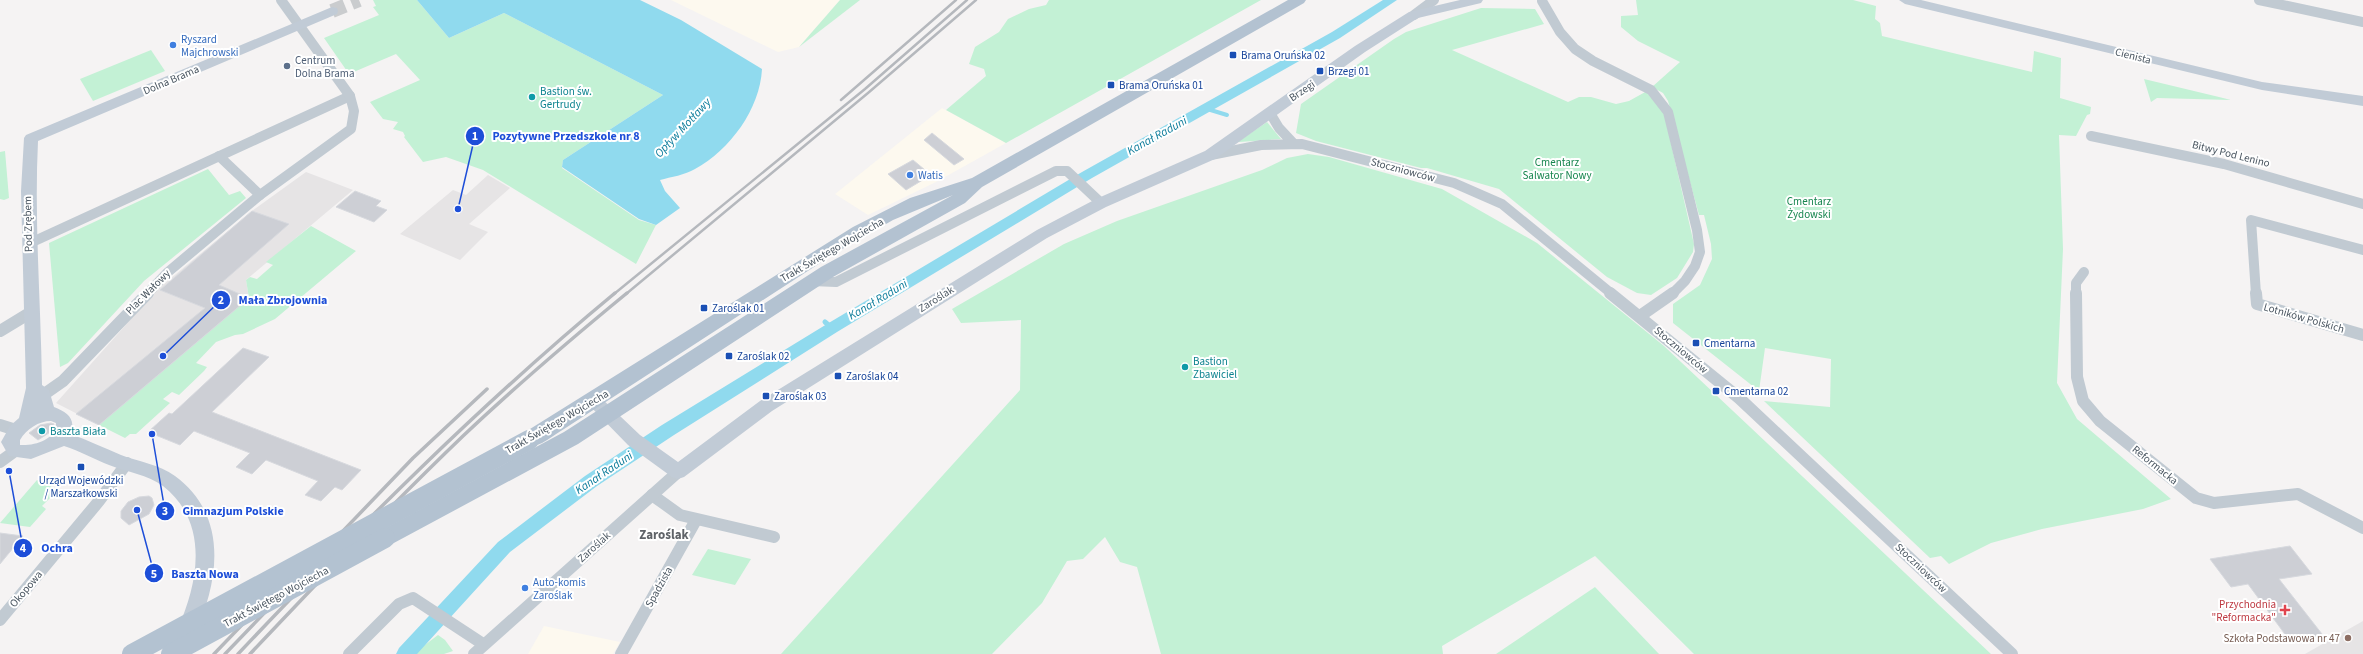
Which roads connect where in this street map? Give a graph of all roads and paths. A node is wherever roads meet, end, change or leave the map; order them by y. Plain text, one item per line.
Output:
1 (280, 0) edge
2 (1299, 0) edge
3 (1434, 0) edge
4 (1477, 0) edge
5 (1905, 0) edge
6 (2259, 0) edge
7 (1542, 1) edge
8 (332, 11) tunnel mouth
9 (1414, 15) junction
10 (2363, 22) edge
11 (300, 25) junction
12 (350, 96) junction
13 (2363, 101) edge
14 (1270, 113) junction
15 (2091, 136) dead end
16 (32, 138) joint
17 (1293, 143) junction
18 (1210, 155) junction
19 (219, 156) junction
20 (976, 183) junction
21 (260, 195) junction
22 (1101, 203) junction
23 (2363, 204) edge
24 (28, 244) junction
25 (2363, 250) edge
26 (2084, 272) dead end
27 (812, 281) junction
28 (33, 311) junction
29 (1640, 316) junction
30 (0, 331) edge
31 (2363, 335) edge
32 (38, 391) junction
33 (594, 402) junction
34 (47, 414) junction
35 (608, 416) junction
36 (0, 426) edge
37 (22, 426) junction
38 (55, 440) junction
39 (15, 451) junction
40 (0, 462) edge
41 (127, 463) junction
42 (678, 472) junction
43 (652, 495) junction
44 (696, 520) junction
45 (2363, 528) edge
46 (774, 537) dead end
47 (0, 620) edge
48 (484, 644) junction
49 (132, 654) edge
50 (171, 654) edge
51 (349, 654) edge
52 (474, 654) edge
53 (621, 654) edge
54 (2012, 654) edge

1 - 11 street, Plac Wałowy
2 - 20 main road, Trakt Świętego Wojciecha
3 - 9 street, Brzegi
4 - 9 street
5 - 13 street, Cienista
6 - 10 street
7 - 29 street
8 - 11 street, Dolna Brama
9 - 14 street, Brzegi
11 - 12 street, Plac Wałowy
11 - 16 street, Dolna Brama
12 - 19 street
12 - 21 street, Plac Wałowy
14 - 17 street
14 - 18 street, Brzegi
15 - 23 street, Bitwy Pod Lenino
16 - 24 street, Pod Zrębem
17 - 18 street, Stoczniowców
17 - 29 street, Stoczniowców
18 - 22 street, Zaroślak
19 - 21 street
19 - 24 street
20 - 27 main road, Trakt Świętego Wojciecha
20 - 33 main road, Trakt Świętego Wojciecha
21 - 32 street, Plac Wałowy
22 - 27 street, Trakt Świętego Wojciecha
22 - 42 street, Zaroślak
24 - 28 street, Pod Zrębem
25 - 31 street, Lotników Polskich
26 - 45 street, Reformacka
27 - 35 main road, Trakt Świętego Wojciecha
28 - 30 street
28 - 32 street, Pod Zrębem
29 - 54 street, Stoczniowców
32 - 34 street, Pod Zrębem
32 - 37 street, Pod Zrębem
33 - 35 street
33 - 49 main road, Trakt Świętego Wojciecha, bridge
34 - 37 street
34 - 38 street
35 - 42 street
35 - 50 main road, Trakt Świętego Wojciecha, bridge
36 - 37 street
37 - 39 street, Pod Zrębem
38 - 39 street
38 - 41 street
39 - 40 street
41 - 47 street, Okopowa
41 - 50 street
42 - 43 street, Zaroślak
43 - 44 street
43 - 48 street, Zaroślak
44 - 46 street
44 - 53 street, Spadzista
48 - 51 street
48 - 52 street, Zaroślak

